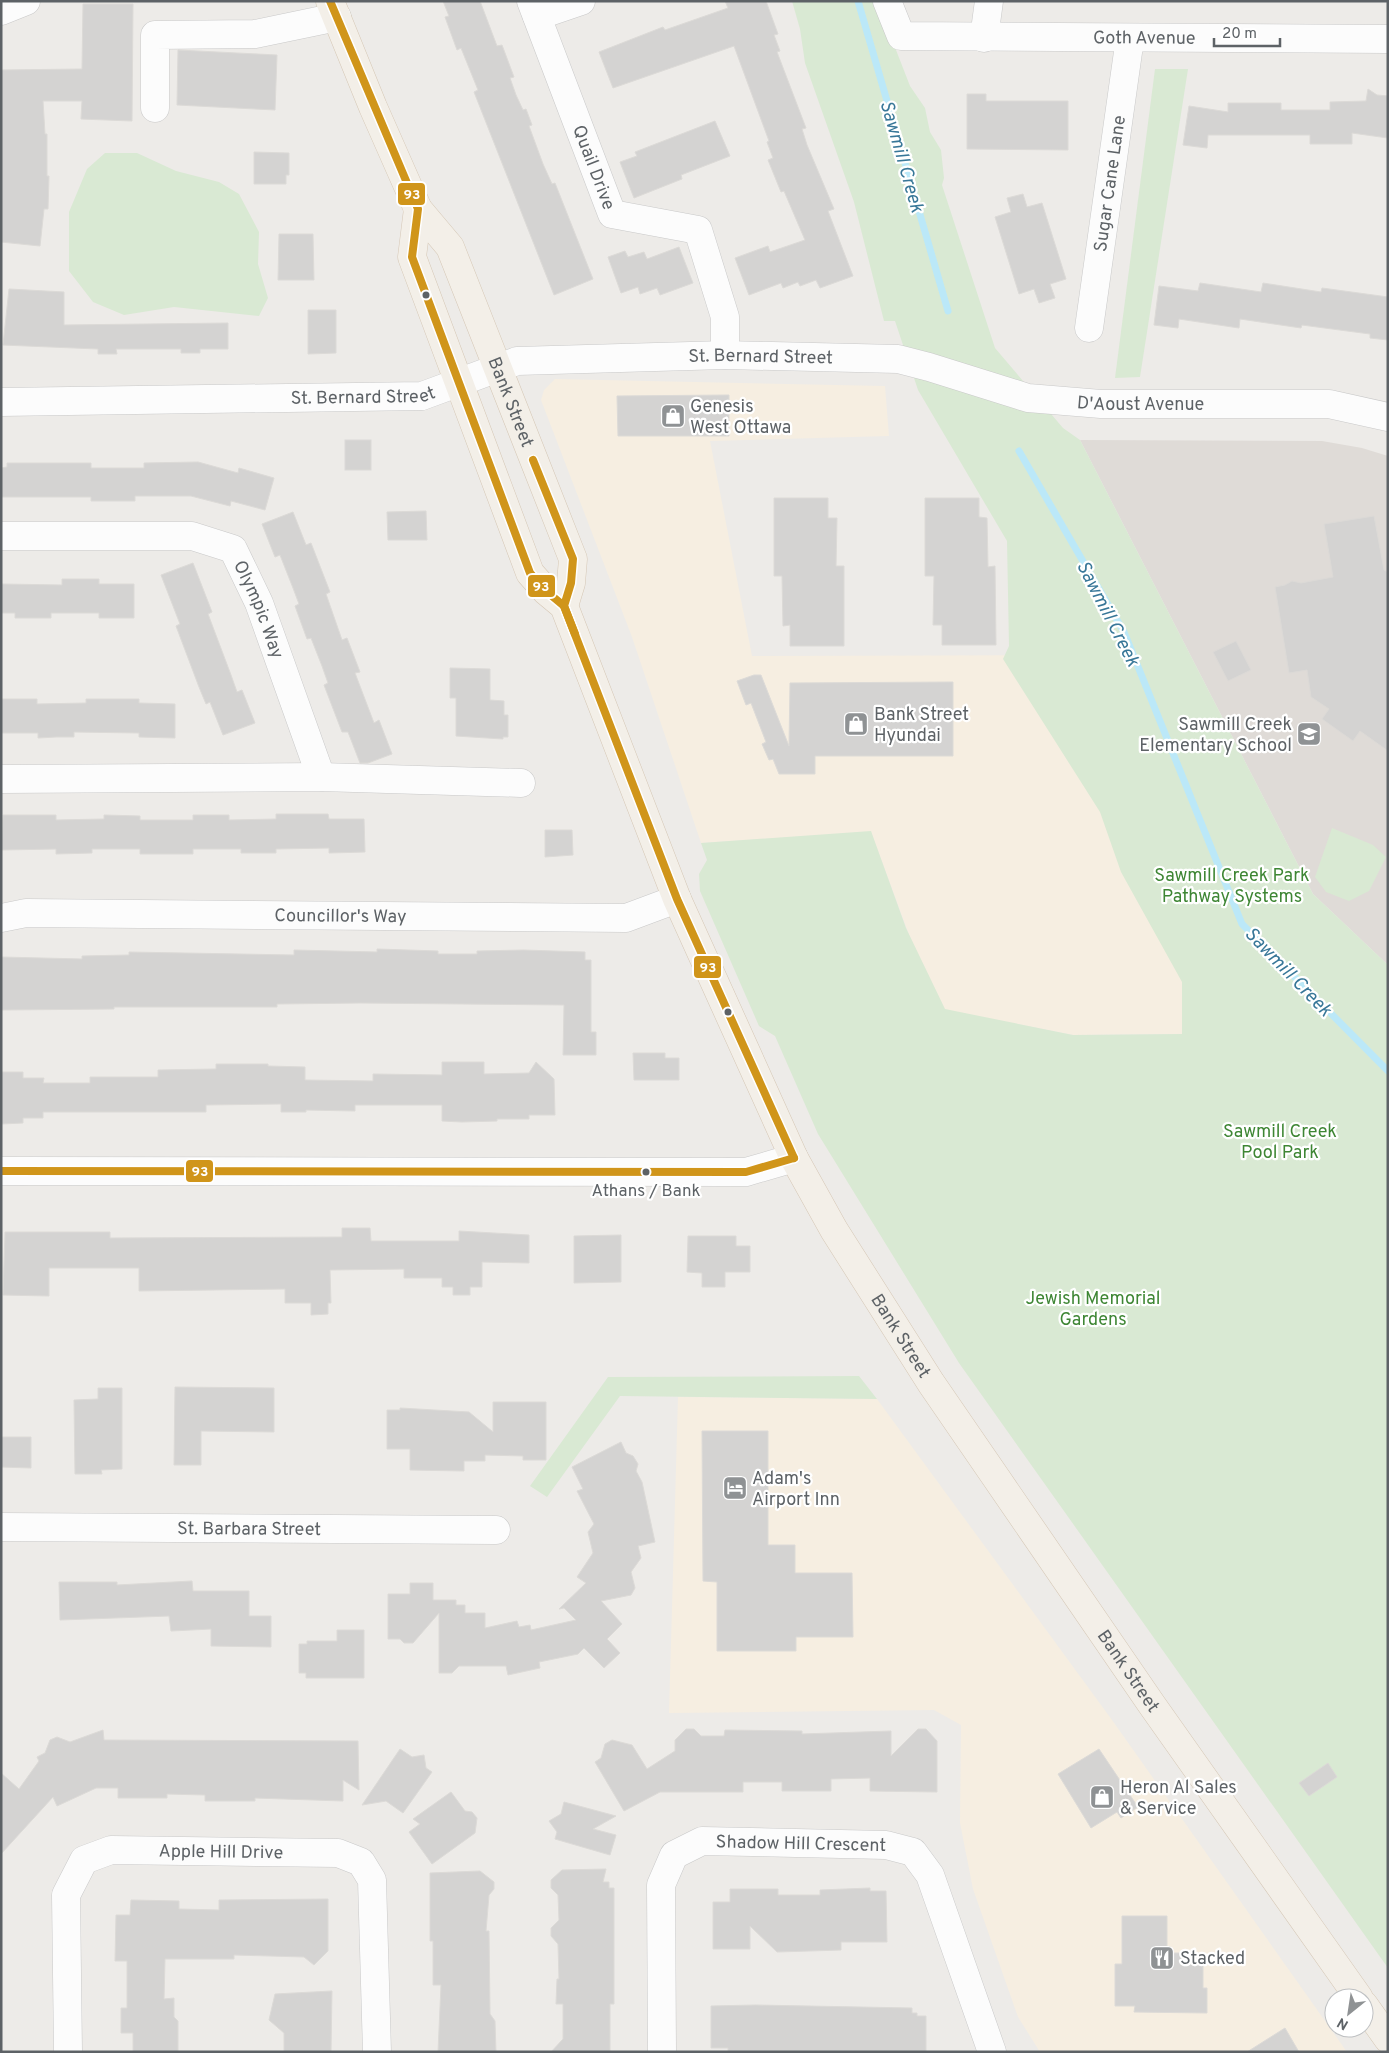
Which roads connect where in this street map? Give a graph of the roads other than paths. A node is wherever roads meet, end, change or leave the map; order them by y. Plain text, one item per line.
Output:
1 (26, 1) edge
2 (581, 1) edge
3 (887, 1) edge
4 (989, 1) edge
5 (334, 9) edge
6 (534, 9) edge
7 (1, 11) edge
8 (984, 38) junction
9 (1130, 38) junction
10 (1388, 39) edge
11 (155, 108) dead end
12 (418, 209) junction
13 (1088, 328) dead end
14 (724, 355) junction
15 (898, 359) joint
16 (496, 369) junction
17 (458, 383) junction
18 (1, 402) edge
19 (1388, 417) edge
20 (1, 536) edge
21 (564, 606) junction
22 (321, 777) junction
23 (1, 779) edge
24 (521, 783) dead end
25 (677, 899) junction
26 (1, 918) edge
27 (794, 1158) junction
28 (1, 1171) edge
29 (1, 1527) edge
30 (496, 1530) dead end
31 (1352, 1988) edge
32 (1374, 2020) edge
33 (1388, 2040) edge
34 (68, 2052) edge
35 (377, 2052) edge
36 (662, 2052) edge
37 (992, 2052) edge

1 - 7 street
2 - 6 street
3 - 8 street, Goth Avenue
4 - 8 street
5 - 11 street
5 - 12 main road, Bank Street
6 - 14 street, Quail Drive
8 - 9 street, Goth Avenue
9 - 10 street, Goth Avenue
9 - 13 street, Sugar Cane Lane
12 - 16 main road, Bank Street
12 - 17 main road, Bank Street
14 - 15 street, St. Bernard Street
14 - 16 street, St. Bernard Street
15 - 19 street, D'Aoust Avenue
16 - 17 street, St. Bernard Street
16 - 21 main road, Bank Street
17 - 18 street, St. Bernard Street
17 - 21 main road, Bank Street
20 - 22 street, Olympic Way
21 - 25 main road, Bank Street
22 - 23 street
22 - 24 street
25 - 26 street, Councillor's Way
25 - 27 main road, Bank Street
27 - 28 street
27 - 31 main road, Bank Street
29 - 30 street, St. Barbara Street
32 - 33 main road
34 - 35 street, Apple Hill Drive
36 - 37 street, Shadow Hill Crescent

